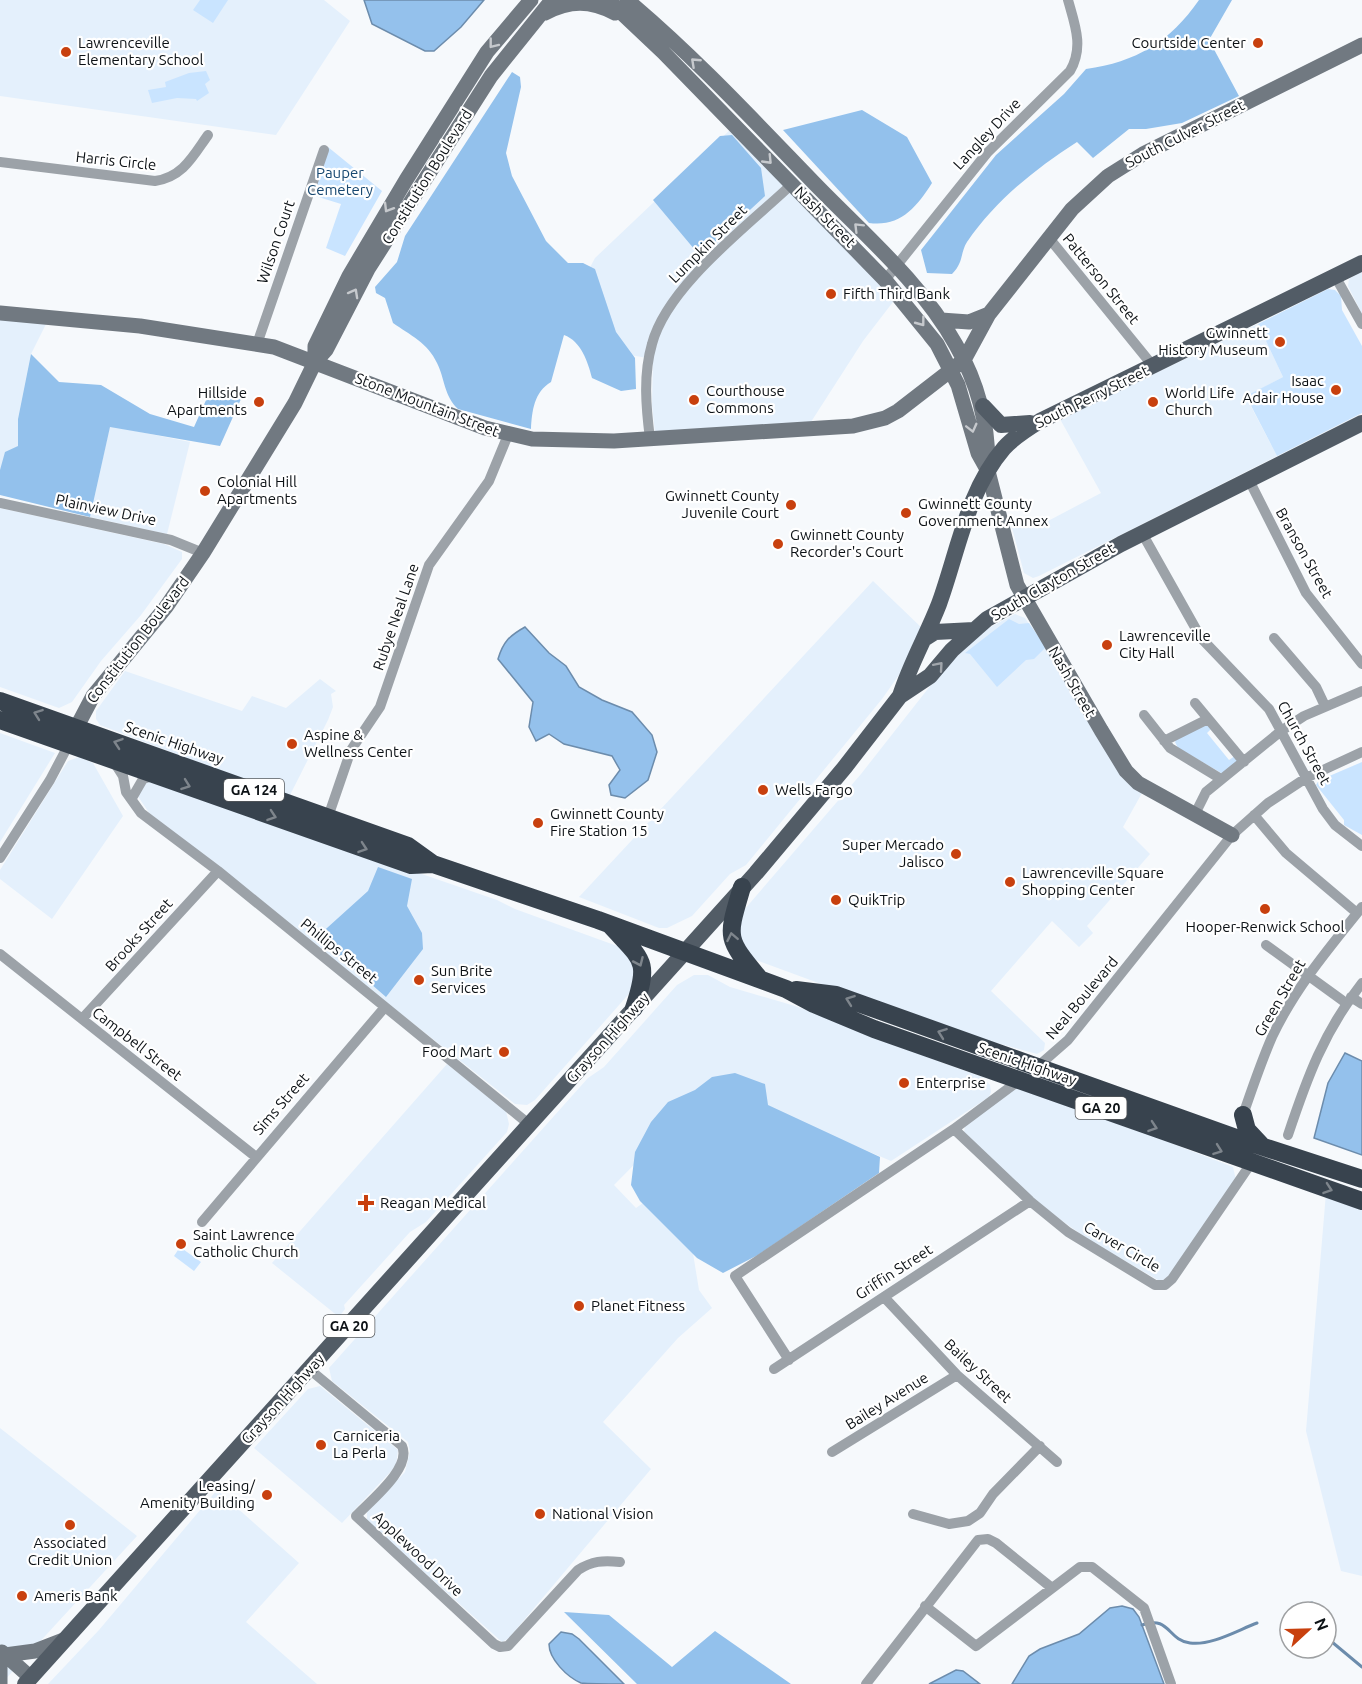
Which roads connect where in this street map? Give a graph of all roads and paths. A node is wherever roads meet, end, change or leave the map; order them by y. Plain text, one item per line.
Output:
1 (531, 0) edge
2 (552, 0) edge
3 (608, 0) edge
4 (627, 0) edge
5 (1068, 0) edge
6 (539, 16) junction
7 (626, 17) junction
8 (1362, 45) edge
9 (208, 135) dead end
10 (324, 150) dead end
11 (0, 162) edge
12 (792, 184) junction
13 (1048, 238) junction
14 (1362, 263) edge
15 (896, 266) junction
16 (1335, 276) junction
17 (885, 280) junction
18 (0, 313) edge
19 (989, 314) junction
20 (941, 320) junction
21 (1362, 324) edge
22 (257, 344) junction
23 (964, 360) junction
24 (315, 362) junction
25 (1153, 366) junction
26 (950, 369) junction
27 (983, 406) junction
28 (1040, 421) junction
29 (1362, 423) edge
30 (508, 435) junction
31 (650, 439) junction
32 (988, 471) junction
33 (1249, 480) junction
34 (0, 503) edge
35 (1142, 533) junction
36 (203, 553) junction
37 (1023, 597) junction
38 (974, 630) junction
39 (1274, 638) dead end
40 (924, 639) junction
41 (1362, 664) edge
42 (1362, 691) edge
43 (900, 696) junction
44 (0, 701) edge
45 (1195, 703) dead end
46 (1325, 706) junction
47 (1144, 715) dead end
48 (1208, 719) junction
49 (0, 720) edge
50 (1281, 731) junction
51 (72, 736) junction
52 (1164, 741) junction
53 (1362, 752) edge
54 (112, 759) junction
55 (1244, 762) junction
56 (156, 775) junction
57 (1221, 778) junction
58 (1306, 778) junction
59 (132, 798) junction
60 (1254, 815) junction
61 (1194, 816) junction
62 (325, 825) junction
63 (1232, 835) junction
64 (1362, 846) edge
65 (0, 858) edge
66 (218, 871) junction
67 (742, 887) junction
68 (1359, 910) edge
69 (610, 924) junction
70 (1266, 945) dead end
71 (685, 952) junction
72 (0, 954) edge
73 (1307, 976) junction
74 (760, 980) junction
75 (1362, 983) edge
76 (786, 989) junction
77 (1348, 1000) junction
78 (1362, 1004) edge
79 (385, 1007) junction
80 (634, 1008) junction
81 (82, 1019) junction
82 (1036, 1067) junction
83 (1019, 1080) junction
84 (1243, 1115) junction
85 (531, 1125) junction
86 (954, 1129) junction
87 (1220, 1132) junction
88 (1288, 1135) dead end
89 (1265, 1148) junction
90 (256, 1157) junction
91 (1252, 1162) junction
92 (1362, 1179) edge
93 (1030, 1201) junction
94 (1362, 1201) edge
95 (202, 1222) dead end
96 (884, 1297) junction
97 (789, 1360) junction
98 (309, 1369) junction
99 (774, 1369) dead end
100 (957, 1375) junction
101 (1040, 1446) junction
102 (832, 1452) dead end
103 (1057, 1462) dead end
104 (913, 1514) dead end
105 (620, 1562) dead end
106 (1052, 1588) junction
107 (925, 1606) junction
108 (67, 1638) junction
109 (2, 1656) edge
110 (27, 1681) edge
111 (0, 1684) edge
112 (866, 1684) edge
113 (1171, 1684) edge

1 -> 24 street, Constitution Boulevard
2 - 6 street, Constitution Boulevard
3 - 7 street, Nash Street
15 -> 4 street, Nash Street
5 - 15 street, Langley Drive
6 - 7 street
24 -> 6 street, Constitution Boulevard
7 -> 12 street, Nash Street
8 - 13 street, South Culver Street
9 - 11 street, Harris Circle
10 - 22 street, Wilson Court
12 - 17 street, Nash Street
12 - 31 street, Lumpkin Street
13 - 19 street, South Culver Street
13 - 25 street, Patterson Street
14 - 16 main road, South Perry Street
15 - 17 street, Langley Drive
15 - 20 street, Nash Street
16 - 21 street
16 - 25 main road, South Perry Street
17 -> 26 street, Nash Street
18 - 22 street, Stone Mountain Street
19 - 20 street
19 - 23 street, South Culver Street
20 - 23 street, Nash Street
22 - 24 street, Stone Mountain Street
23 - 26 street, Stone Mountain Street
23 - 27 street, Nash Street
24 - 30 street, Stone Mountain Street
24 - 36 street, Constitution Boulevard
25 - 28 main road, South Perry Street
26 - 31 street, Stone Mountain Street
26 -> 32 street, Nash Street
27 - 28 main road
27 - 32 street, Nash Street
28 - 32 main road, South Perry Street
29 - 33 main road, South Clayton Street
30 - 31 street, Stone Mountain Street
30 - 62 street, Rubye Neal Lane
32 - 37 street, Nash Street
32 - 40 main road, South Perry Street
33 - 35 main road, South Clayton Street
33 - 41 street, Branson Street
34 - 36 street, Plainview Drive
35 - 37 main road, South Clayton Street
35 - 50 street, Church Street
36 - 51 street, Constitution Boulevard
37 - 38 main road, South Clayton Street
37 - 61 street, Nash Street
38 - 40 main road
43 -> 38 main road, South Clayton Street
39 - 46 street
40 - 43 main road, South Perry Street
42 - 46 street
43 - 67 main road, South Clayton Street
51 -> 44 highway, Scenic Highway / GA 124
45 - 48 street
46 - 50 street
47 - 52 street
48 - 52 street
48 - 55 street
49 - 51 highway, Scenic Highway / GA 124
50 - 55 street
50 - 58 street, Church Street
51 - 54 highway, Scenic Highway / GA 124
62 -> 51 highway, Scenic Highway / GA 124
51 - 65 street, Constitution Boulevard
52 - 57 street
53 - 58 street, Neal Boulevard
54 - 56 highway, Scenic Highway / GA 124
54 - 59 street, Phillips Street
55 - 57 street
56 - 59 street
56 -> 62 highway, Scenic Highway / GA 124
57 - 61 street
58 - 60 street, Neal Boulevard
58 - 64 street, Church Street
59 - 66 street, Phillips Street
60 - 63 street, Neal Boulevard
60 - 68 street
61 - 63 street, Nash Street
62 - 69 highway, Scenic Highway / GA 124
63 - 82 street, Neal Boulevard
66 - 79 street, Phillips Street
66 - 81 street, Brooks Street
67 - 71 main road, South Clayton Street
74 -> 67 highway
68 - 73 street, Green Street
69 - 71 highway, Scenic Highway / GA 124
69 -> 80 highway
70 - 73 street
71 - 74 highway, Scenic Highway / GA 20
71 - 80 main road, Grayson Highway / GA 20
72 - 81 street, Campbell Street
73 - 77 street
73 - 84 street, Green Street
74 - 76 highway, Scenic Highway / GA 20
75 - 77 street
82 -> 76 highway, Scenic Highway / GA 20
76 - 83 highway, Scenic Highway / GA 20
77 - 78 street
77 - 88 street
79 - 85 street, Phillips Street
79 - 90 street, Sims Street
80 - 85 main road, Grayson Highway / GA 20
81 - 90 street, Campbell Street
82 - 83 street, Neal Boulevard
82 - 87 highway, Scenic Highway / GA 20
83 - 86 street, Neal Boulevard
83 -> 91 highway, Scenic Highway / GA 20
84 - 87 highway
84 - 89 highway
85 - 98 main road, Grayson Highway / GA 20
86 - 93 street, Carver Circle
86 - 97 street, Neal Boulevard
87 - 89 highway, Scenic Highway / GA 20
89 - 92 highway, Scenic Highway / GA 20
90 - 95 street, Sims Street
91 - 93 street, Carver Circle
91 -> 94 highway, Scenic Highway / GA 20
93 - 96 street, Griffin Street
96 - 97 street, Griffin Street
96 - 100 street, Bailey Street
97 - 99 street, Griffin Street
98 - 105 street, Applewood Drive
98 - 108 main road, Grayson Highway / GA 20
100 - 101 street, Bailey Street
100 - 102 street, Bailey Avenue
101 - 103 street, Bailey Street
101 - 104 street
106 - 107 street
106 - 107 street
106 - 113 street
107 - 112 street
108 - 109 street
108 - 110 main road, Grayson Highway / GA 20
109 - 110 street
109 - 111 street

